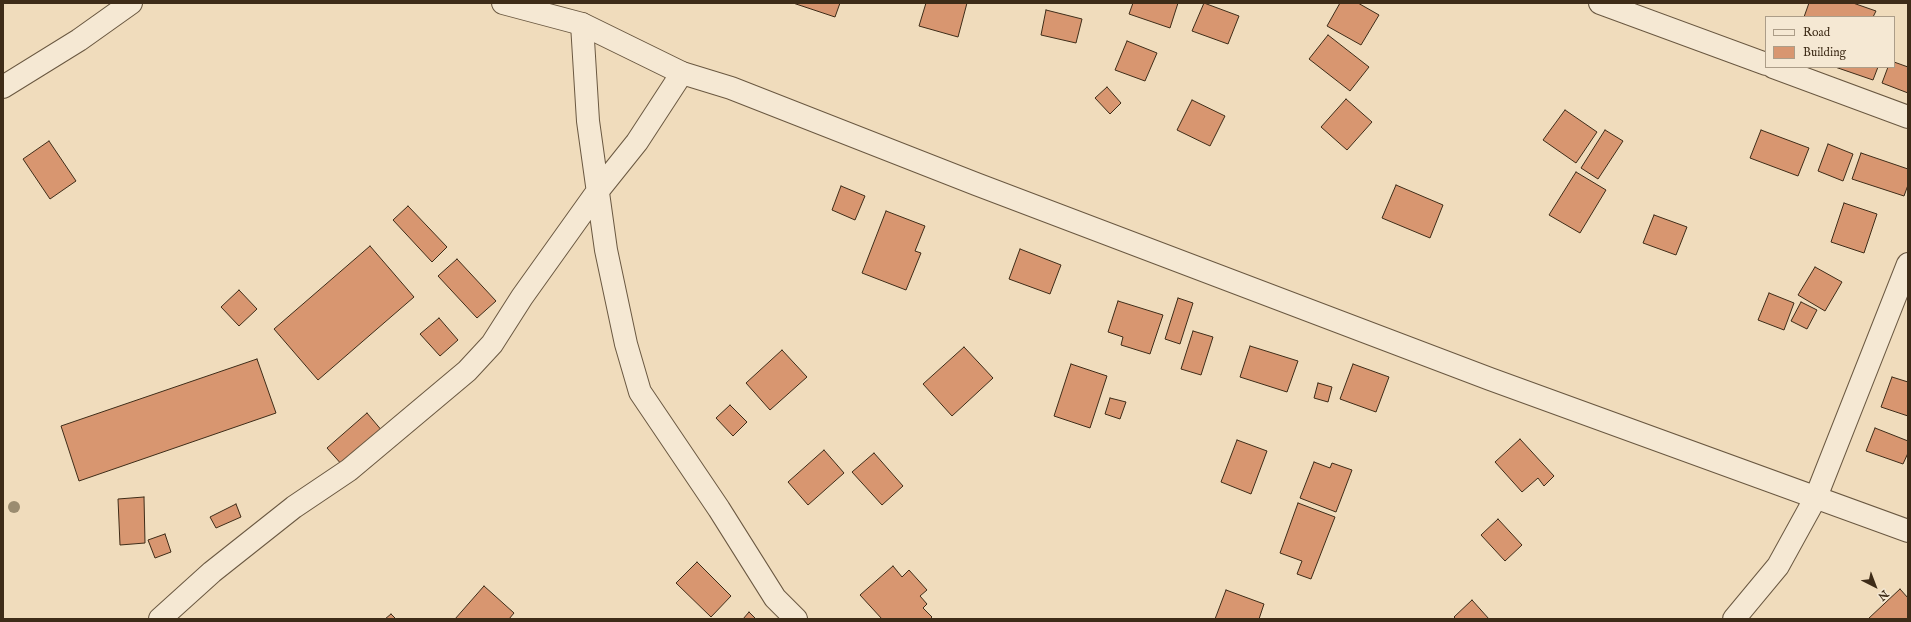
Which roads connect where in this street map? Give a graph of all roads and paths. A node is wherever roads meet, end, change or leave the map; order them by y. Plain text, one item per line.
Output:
1 (131, 3) edge
2 (503, 3) edge
3 (1600, 3) edge
4 (582, 24) junction
5 (1765, 64) edge
6 (1776, 68) edge
7 (682, 73) junction
8 (3, 87) edge
9 (1908, 117) edge
10 (597, 192) junction
11 (1908, 264) edge
12 (1816, 498) junction
13 (1908, 532) edge
14 (160, 619) edge
15 (796, 619) edge
16 (1734, 619) edge

1 - 8 street
2 - 4 street
3 - 5 street
4 - 7 street
4 - 10 street
6 - 9 street
7 - 10 street
7 - 12 street
10 - 14 street
10 - 15 street
11 - 12 street
12 - 13 street
12 - 16 street

